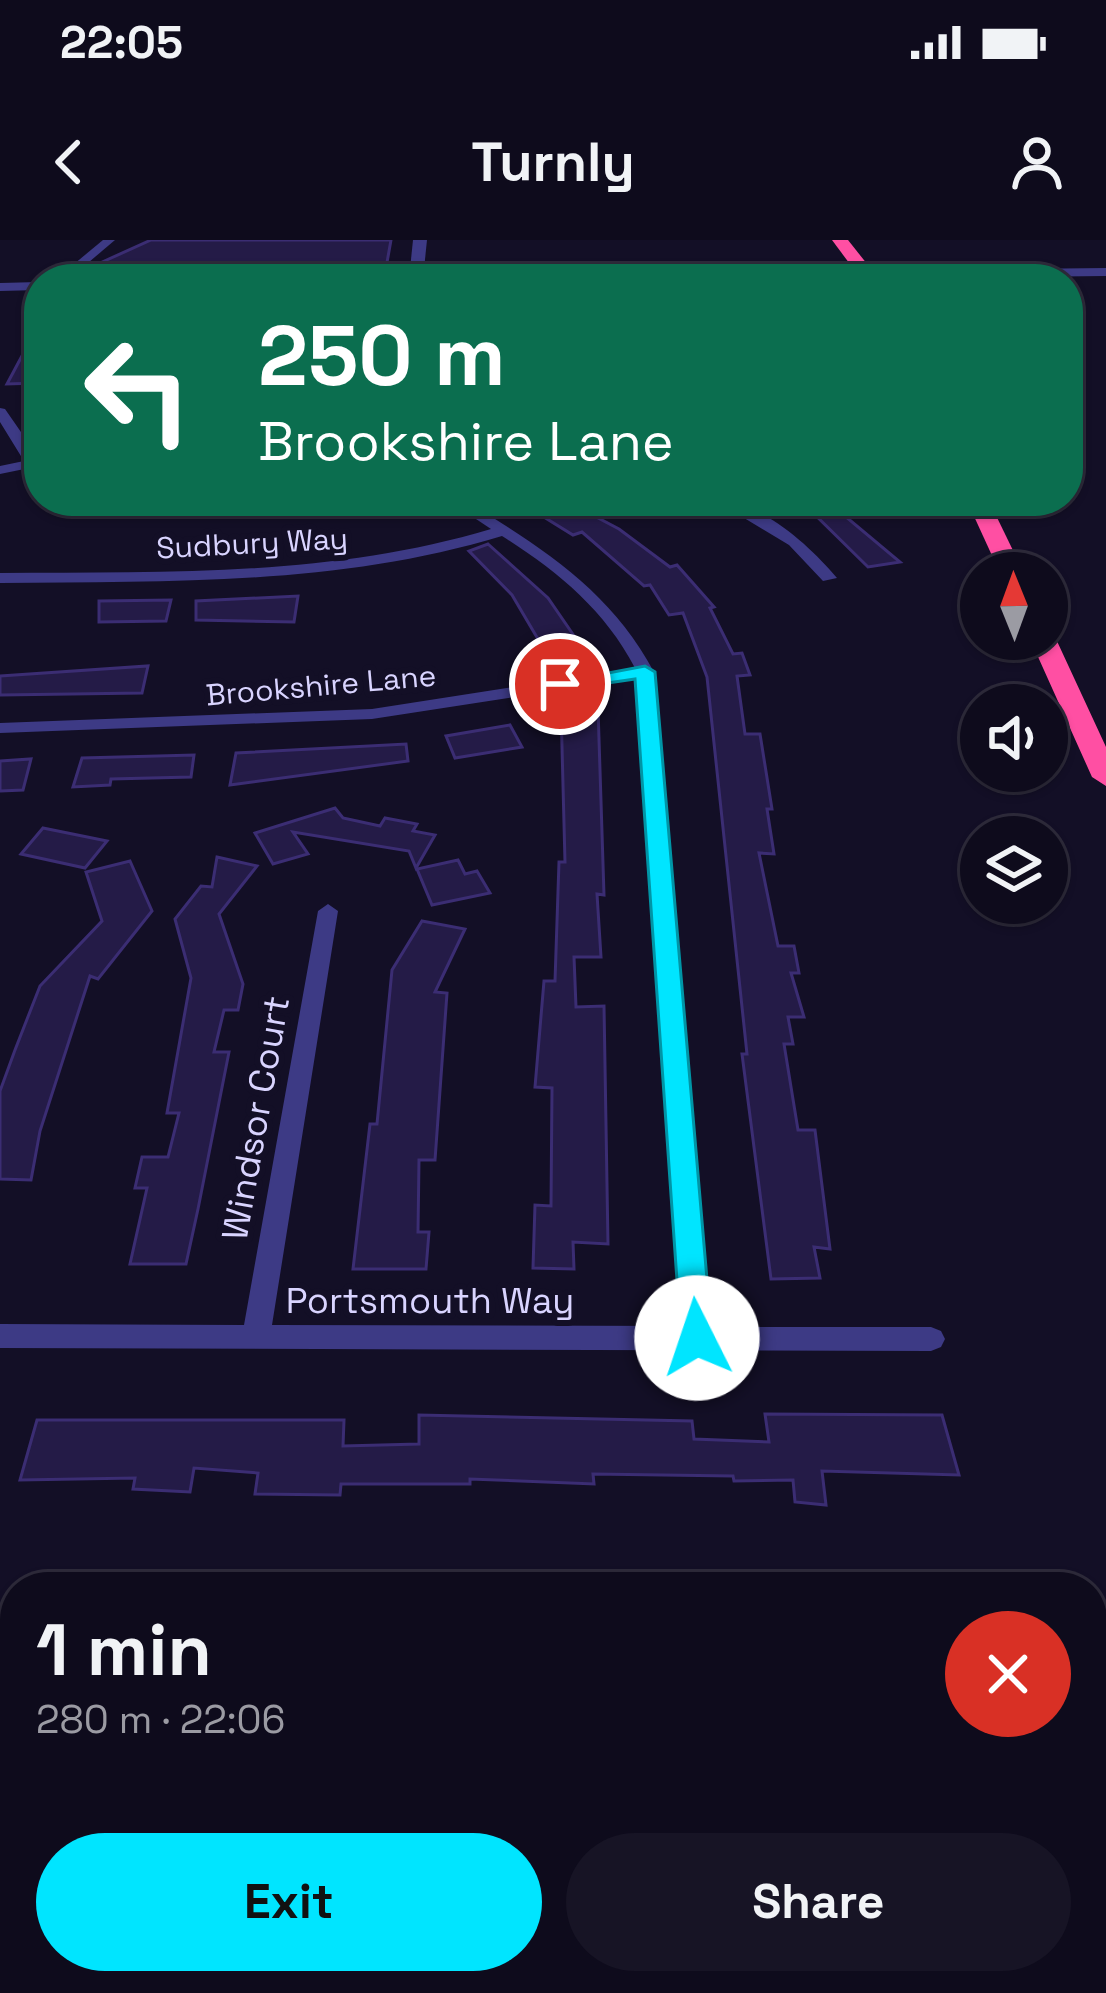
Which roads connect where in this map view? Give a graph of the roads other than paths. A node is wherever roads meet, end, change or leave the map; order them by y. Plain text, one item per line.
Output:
1 (110, 240) edge
2 (840, 240) edge
3 (883, 260) dead end
4 (80, 264) edge
5 (858, 264) edge
6 (885, 264) edge
7 (0, 412) edge
8 (24, 445) edge
9 (480, 516) edge
10 (749, 516) edge
11 (989, 516) edge
12 (502, 531) junction
13 (1005, 552) edge
14 (0, 578) edge
15 (829, 578) dead end
16 (1052, 660) edge
17 (645, 672) junction
18 (0, 728) edge
19 (1106, 777) edge
20 (328, 910) dead end
21 (0, 1336) edge
22 (256, 1336) junction
23 (697, 1338) junction
24 (931, 1339) dead end

1 - 4 street
2 - 5 highway
3 - 6 highway
7 - 8 street
9 - 12 street
10 - 15 street
11 - 13 highway
12 - 14 street, Sudbury Way
12 - 17 street
16 - 19 highway
17 - 18 street, Brookshire Lane
17 - 23 street
20 - 22 street, Windsor Court
21 - 22 street, Portsmouth Way
22 - 23 street, Portsmouth Way
23 - 24 street, Portsmouth Way

